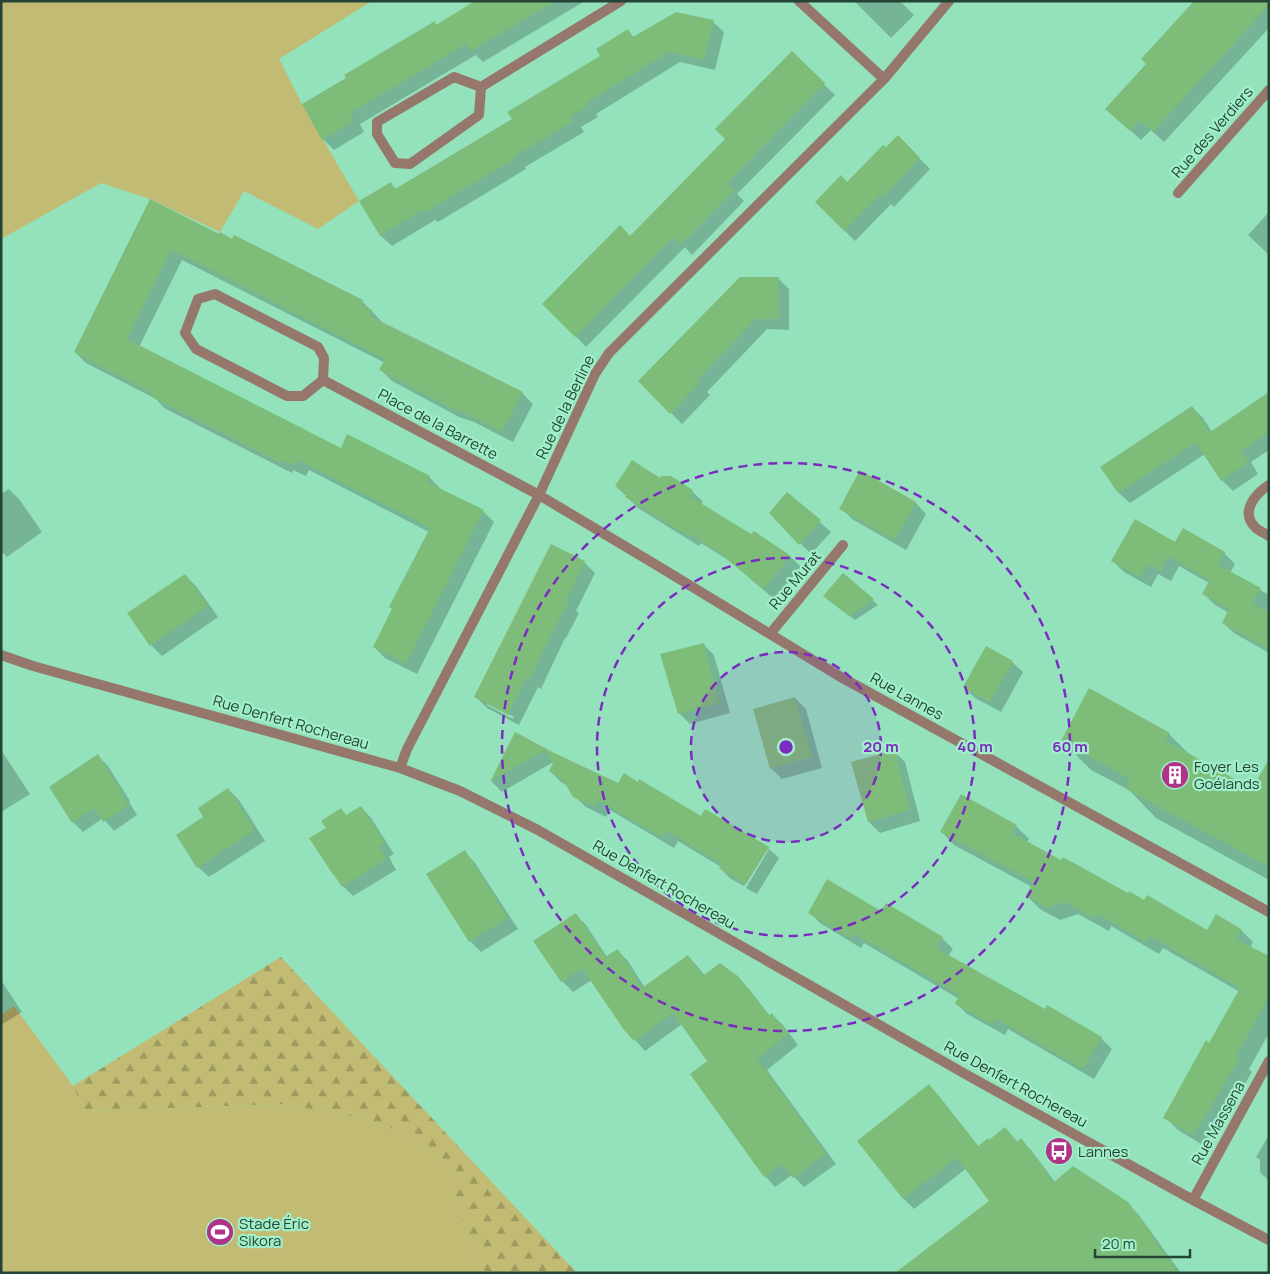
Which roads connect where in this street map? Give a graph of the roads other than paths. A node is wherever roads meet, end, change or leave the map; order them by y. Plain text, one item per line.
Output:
1 (621, 1) edge
2 (799, 1) edge
3 (950, 1) edge
4 (884, 79) junction
5 (481, 87) junction
6 (1269, 90) edge
7 (1178, 193) dead end
8 (323, 380) junction
9 (1269, 484) edge
10 (539, 495) junction
11 (1269, 536) edge
12 (844, 545) dead end
13 (770, 634) junction
14 (1, 655) edge
15 (400, 768) junction
16 (1269, 912) edge
17 (1269, 1061) edge
18 (1193, 1200) junction
19 (1269, 1240) edge

1 - 5 street
2 - 4 street
3 - 4 street, Rue de la Berline
4 - 10 street, Rue de la Berline
5 - 5 street
6 - 7 street, Rue des Verdiers
8 - 8 street
8 - 10 street, Place de la Barrette
9 - 11 street
10 - 13 street, Rue Lannes
10 - 15 street, Rue de la Berline
12 - 13 street, Rue Murat
13 - 16 street, Rue Lannes
14 - 15 street, Rue Denfert Rochereau
15 - 18 street, Rue Denfert Rochereau
17 - 18 street, Rue Massena
18 - 19 street, Rue Denfert Rochereau

